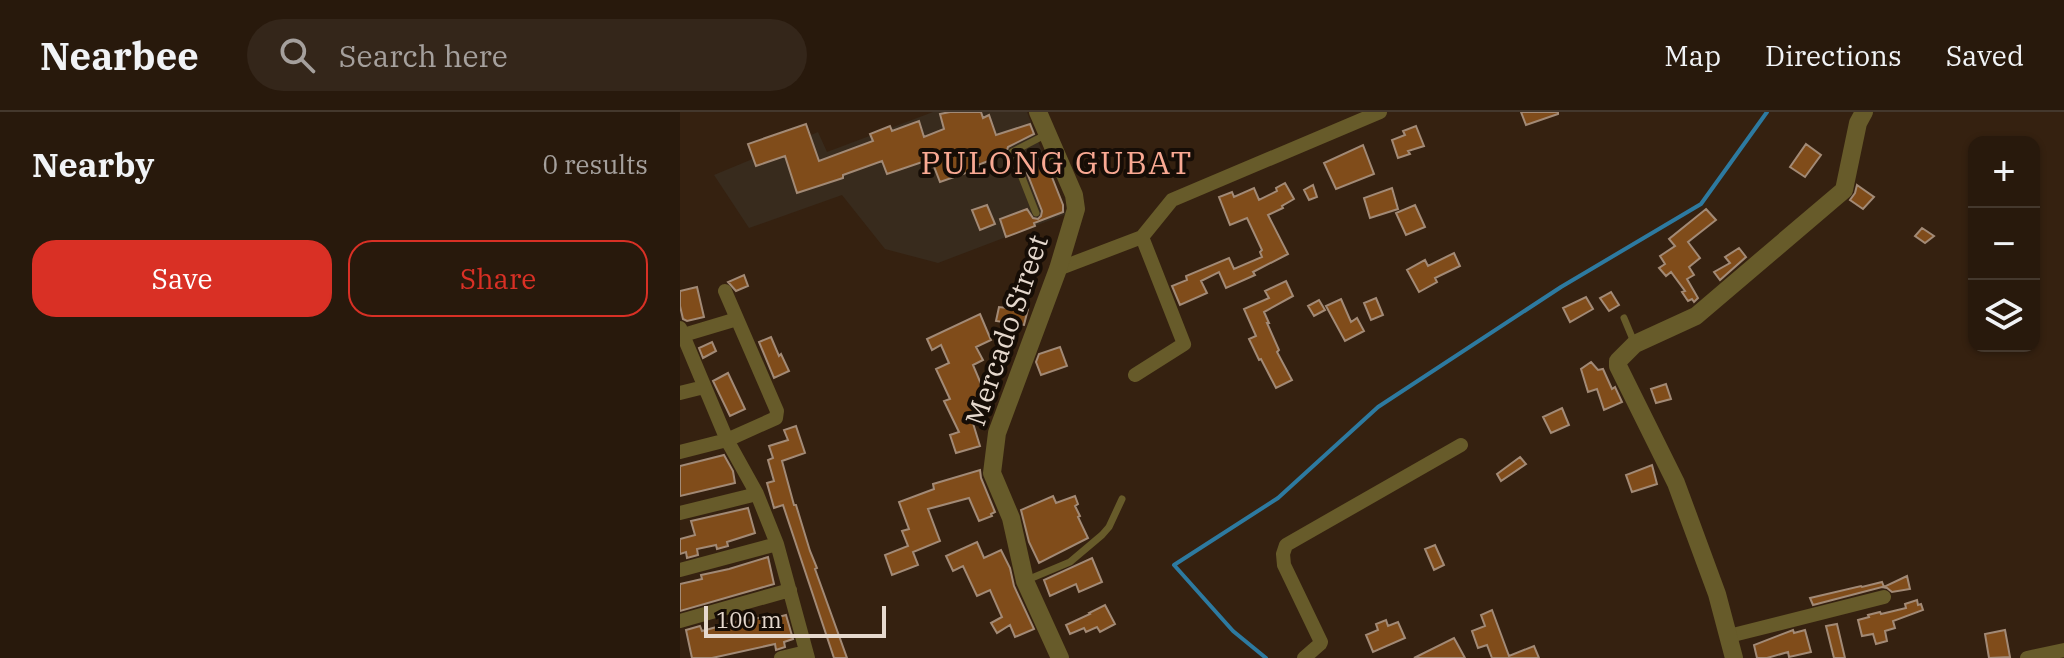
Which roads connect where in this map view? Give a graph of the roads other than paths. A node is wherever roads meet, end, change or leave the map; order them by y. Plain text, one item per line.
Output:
1 (1038, 112) edge
2 (1380, 112) edge
3 (1864, 112) edge
4 (1047, 134) junction
5 (1036, 213) dead end
6 (1142, 237) junction
7 (1058, 269) junction
8 (725, 291) dead end
9 (1624, 318) dead end
10 (737, 319) junction
11 (681, 333) edge
12 (1635, 344) junction
13 (1135, 375) dead end
14 (704, 387) junction
15 (680, 393) edge
16 (727, 440) junction
17 (1461, 445) dead end
18 (680, 452) edge
19 (757, 494) junction
20 (1122, 499) dead end
21 (680, 513) edge
22 (777, 544) junction
23 (680, 570) edge
24 (1025, 581) junction
25 (790, 590) junction
26 (1884, 597) dead end
27 (680, 621) edge
28 (1729, 636) junction
29 (2064, 650) edge
30 (807, 655) edge
31 (781, 658) edge
32 (1060, 658) edge
33 (1304, 658) edge
34 (1734, 658) edge
35 (2027, 658) edge

1 - 4 street, Mercado Street
2 - 6 street
3 - 12 street
4 - 5 lane
4 - 7 street, Mercado Street
6 - 7 street
6 - 13 street
7 - 24 street, Mercado Street
8 - 10 street
9 - 12 lane
10 - 11 street
10 - 16 street
11 - 14 street
12 - 28 street
14 - 15 street
14 - 16 street
16 - 18 street
16 - 19 street
17 - 33 street
19 - 21 street
19 - 22 street
20 - 24 lane
22 - 23 street
22 - 25 street
24 - 32 street, Mercado Street
25 - 27 street
25 - 30 street
26 - 28 street
28 - 34 street
29 - 35 street
30 - 31 street

